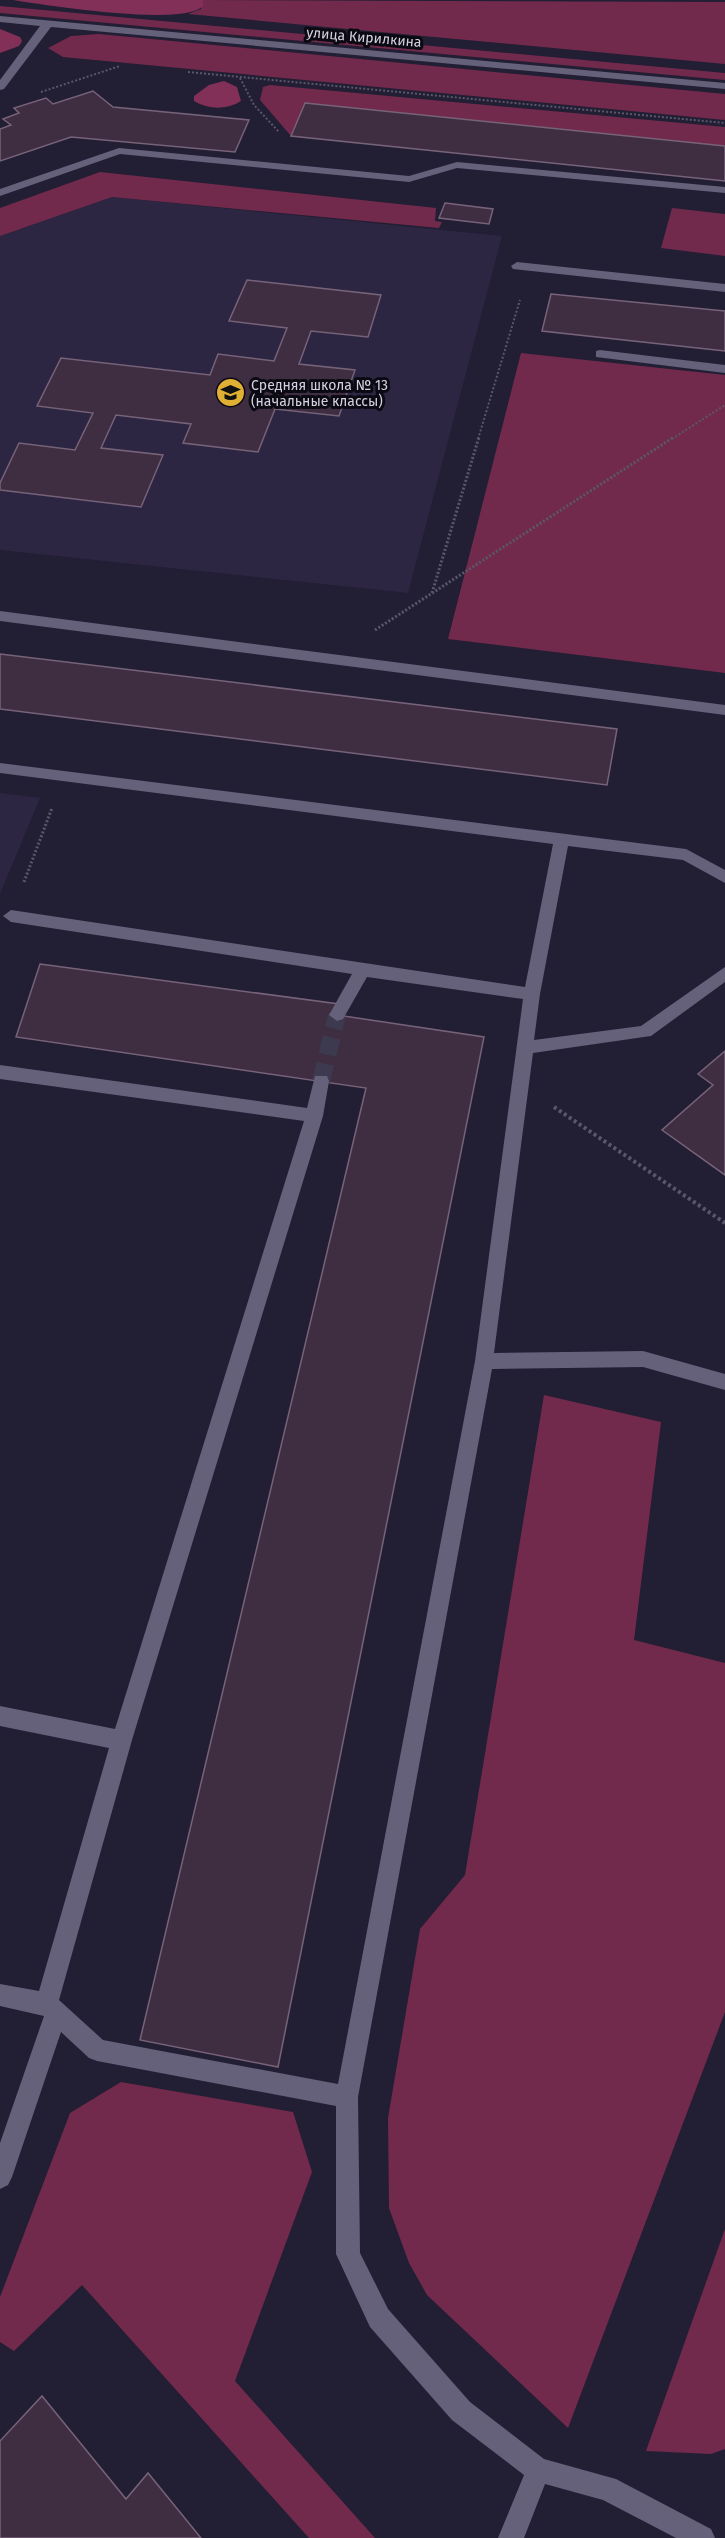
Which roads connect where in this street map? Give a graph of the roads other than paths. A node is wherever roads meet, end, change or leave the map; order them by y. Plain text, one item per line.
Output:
1 (0, 19) edge
2 (48, 23) junction
3 (725, 86) edge
4 (0, 87) edge
5 (725, 190) edge
6 (0, 194) edge
7 (524, 267) road end
8 (725, 288) edge
9 (600, 354) dead end
10 (725, 369) edge
11 (0, 616) edge
12 (725, 710) edge
13 (0, 768) edge
14 (562, 839) junction
15 (725, 877) edge
16 (11, 916) road end
17 (363, 970) junction
18 (725, 973) edge
19 (532, 994) junction
20 (337, 1015) tunnel mouth
21 (526, 1047) junction
22 (0, 1072) edge
23 (321, 1081) tunnel mouth
24 (314, 1116) junction
25 (484, 1362) junction
26 (725, 1382) edge
27 (0, 1716) edge
28 (122, 1740) junction
29 (0, 1995) edge
30 (51, 2008) junction
31 (347, 2097) junction
32 (0, 2177) edge
33 (538, 2470) junction
34 (511, 2538) edge
35 (702, 2538) edge

1 - 2 street, улица Кирилкина
2 - 3 street, улица Кирилкина
2 - 4 street
5 - 6 street
7 - 8 street
9 - 10 street
11 - 12 street
13 - 14 street
14 - 15 street
14 - 19 street
16 - 17 street
17 - 19 street
17 - 20 street
18 - 21 street
19 - 21 street
21 - 25 street
22 - 24 street
23 - 24 street
24 - 28 street
25 - 26 street
25 - 31 street
27 - 28 street
28 - 30 street
29 - 30 street
30 - 31 street
30 - 32 street
31 - 33 street
33 - 34 street
33 - 35 street

